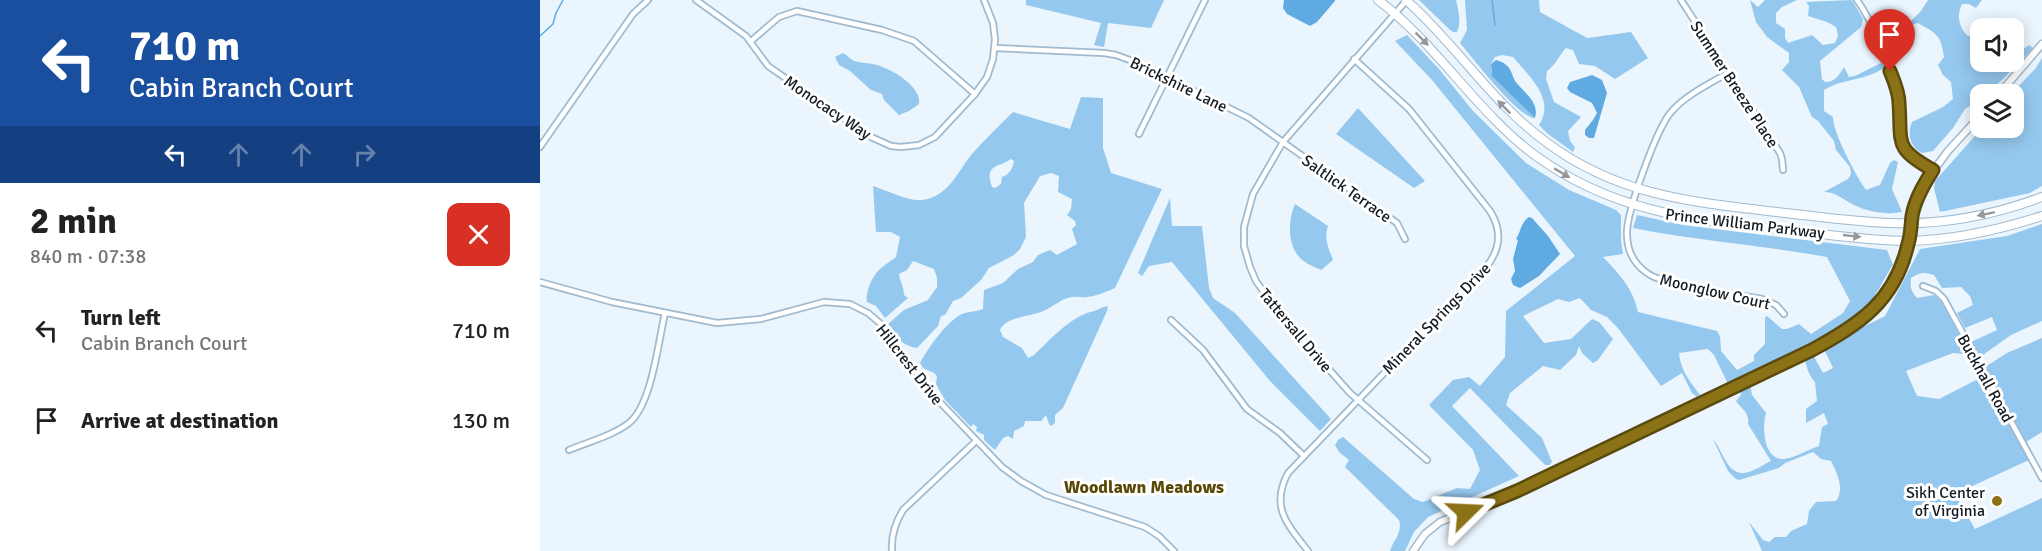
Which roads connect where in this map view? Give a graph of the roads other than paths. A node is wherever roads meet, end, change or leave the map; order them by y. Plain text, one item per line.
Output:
1 (648, 0) edge
2 (696, 0) edge
3 (984, 0) edge
4 (1205, 0) edge
5 (1378, 0) edge
6 (1406, 0) edge
7 (1681, 0) edge
8 (1857, 0) edge
9 (1395, 13) junction
10 (751, 41) junction
11 (2042, 44) edge
12 (995, 48) junction
13 (1354, 59) junction
14 (1728, 73) junction
15 (1166, 77) junction
16 (2008, 84) edge
17 (975, 94) junction
18 (1970, 127) edge
19 (1138, 134) dead end
20 (1283, 142) junction
21 (540, 147) edge
22 (1783, 170) dead end
23 (1933, 170) junction
24 (1638, 189) junction
25 (2042, 197) edge
26 (1633, 205) junction
27 (2042, 216) edge
28 (1911, 223) junction
29 (1406, 239) dead end
30 (1909, 241) junction
31 (540, 282) edge
32 (1923, 285) dead end
33 (665, 313) junction
34 (1784, 314) dead end
35 (1171, 320) dead end
36 (1358, 400) junction
37 (976, 441) junction
38 (569, 450) dead end
39 (1304, 456) junction
40 (1427, 460) dead end
41 (2042, 478) edge
42 (892, 551) edge
43 (1174, 551) edge
44 (1308, 551) edge
45 (1413, 551) edge

1 - 21 street
2 - 10 street, Monocacy Way
3 - 12 street, Monocacy Way
4 - 15 street
5 - 9 highway, Prince William Parkway
6 - 9 street, Tattersall Drive
24 -> 6 highway, Prince William Parkway
7 - 14 street, Summer Breeze Place
8 - 23 street
9 - 13 street, Tattersall Drive
9 -> 26 highway, Prince William Parkway
10 - 17 street
10 - 17 street, Monocacy Way
11 - 16 street
12 - 15 street, Brickshire Lane
12 - 17 street, Monocacy Way
13 - 20 street, Tattersall Drive
13 - 36 street, Mineral Springs Drive
14 - 22 street, Summer Breeze Place
14 - 24 street, Moonglow Court
15 - 19 street
15 - 20 street, Brickshire Lane
18 - 23 street
20 - 29 street, Saltlick Terrace
20 - 36 street, Tattersall Drive
23 - 28 street
24 - 26 street, Moonglow Court
24 - 28 highway, Prince William Parkway
25 -> 28 highway, Prince William Parkway
26 -> 30 highway, Prince William Parkway
26 - 34 street, Moonglow Court
27 - 30 highway, Prince William Parkway
28 - 30 street
30 - 45 street
31 - 33 street, Hillcrest Drive
32 - 41 street, Buckhall Road
33 - 37 street, Hillcrest Drive
33 - 38 street
35 - 39 street
36 - 39 street, Mineral Springs Drive
36 - 40 street, Tattersall Drive
37 - 42 street
37 - 43 street, Hillcrest Drive
39 - 44 street, Mineral Springs Drive

